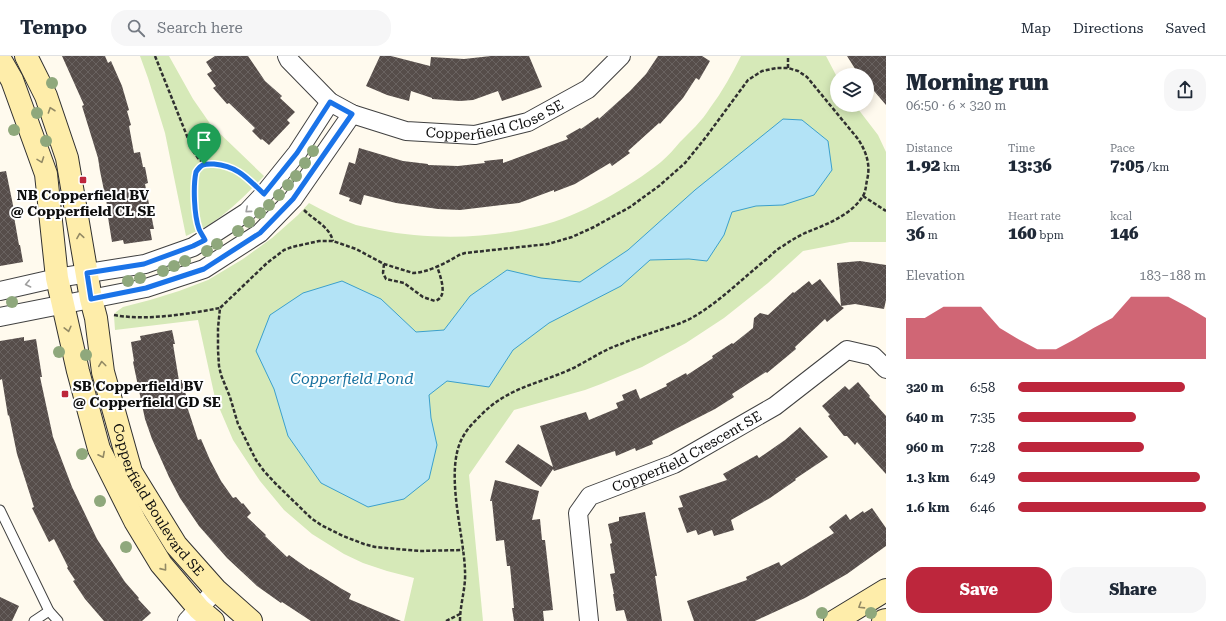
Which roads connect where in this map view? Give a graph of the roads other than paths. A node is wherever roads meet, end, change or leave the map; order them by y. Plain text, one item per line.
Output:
1 (26, 56) edge
2 (287, 56) edge
3 (621, 56) edge
4 (0, 59) edge
5 (330, 102) junction
6 (352, 114) junction
7 (87, 273) junction
8 (57, 278) junction
9 (0, 291) edge
10 (91, 299) junction
11 (63, 304) junction
12 (0, 317) edge
13 (886, 369) edge
14 (0, 510) edge
15 (216, 590) junction
16 (886, 590) edge
17 (49, 611) junction
18 (200, 617) edge
19 (34, 621) edge
20 (58, 621) edge
21 (251, 621) edge
22 (589, 621) edge
23 (835, 621) edge

7 -> 1 street, Copperfield Boulevard SE
2 - 5 street, Copperfield Close SE
3 - 6 street, Copperfield Close SE
4 -> 8 street, Copperfield Boulevard SE
5 - 6 street, Copperfield Close SE
5 -> 7 street
6 - 10 street
7 - 8 street
7 - 10 street, Copperfield Boulevard SE
8 -> 9 street
8 - 11 street, Copperfield Boulevard SE
10 - 11 street
15 -> 10 street, Copperfield Boulevard SE
11 - 12 street
11 -> 18 street, Copperfield Boulevard SE
13 - 22 street, Copperfield Crescent SE
14 - 17 lane
15 - 18 street
15 - 21 street, Copperfield Boulevard SE
16 -> 23 street
17 - 19 lane
17 - 20 lane

